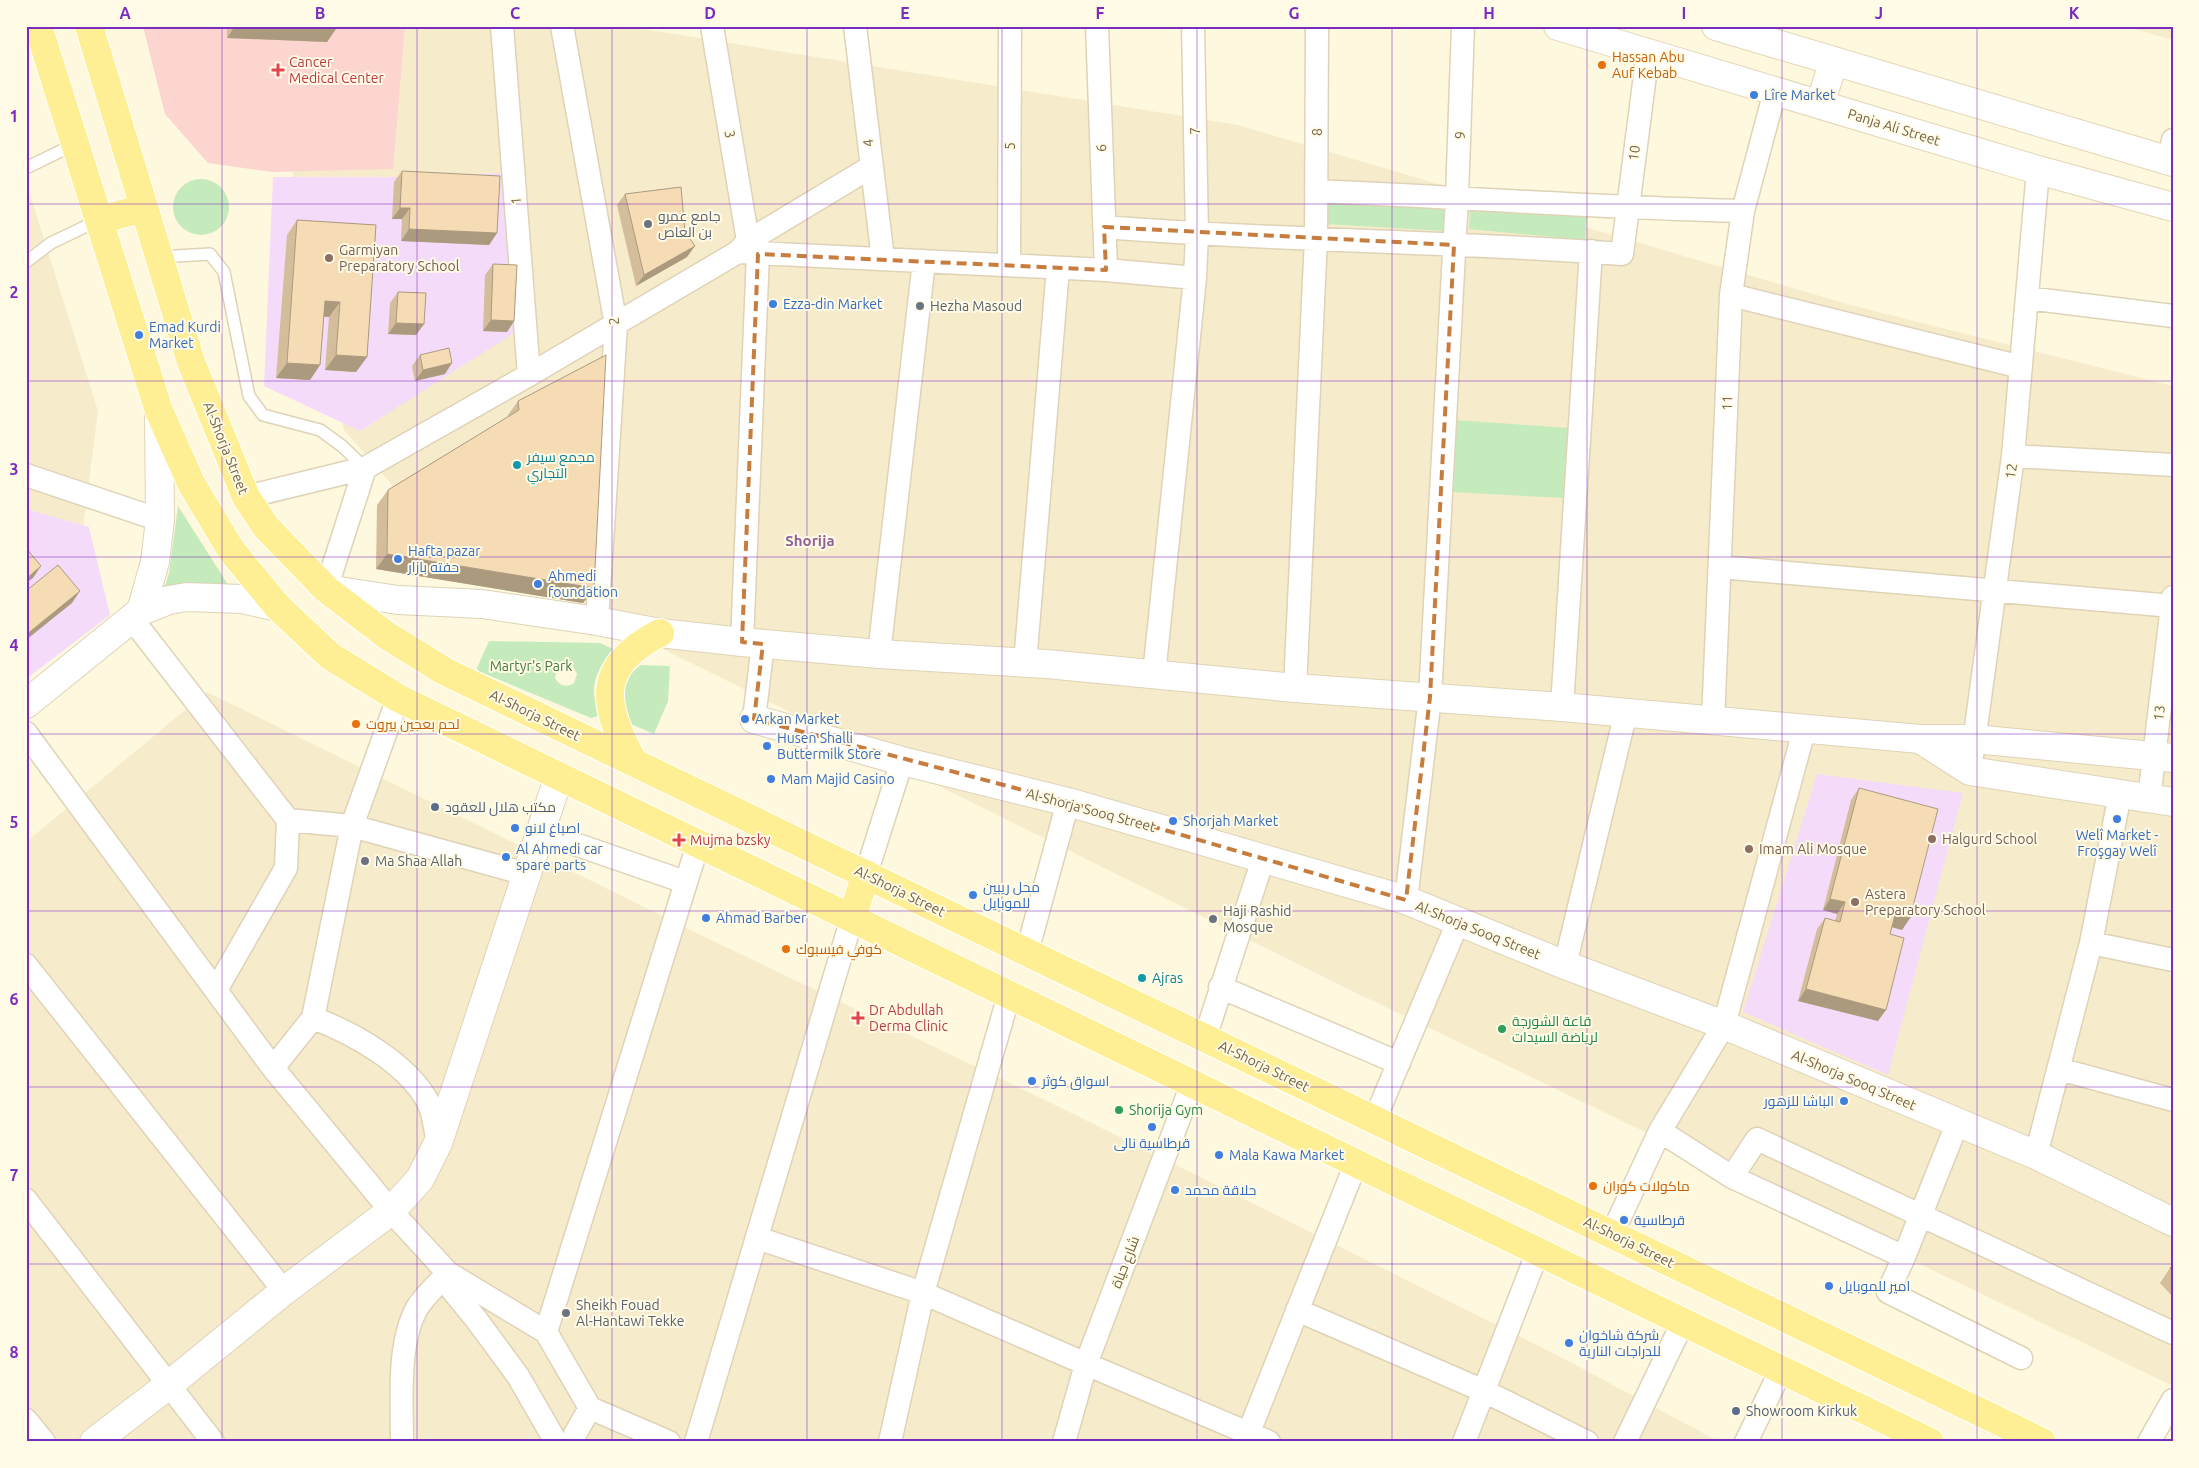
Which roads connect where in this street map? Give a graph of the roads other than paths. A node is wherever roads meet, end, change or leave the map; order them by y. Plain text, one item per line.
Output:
1 (38, 26) edge
2 (89, 26) edge
3 (502, 26) edge
4 (562, 26) edge
5 (712, 26) edge
6 (855, 26) edge
7 (1010, 26) edge
8 (1097, 26) edge
9 (1193, 26) edge
10 (1317, 26) edge
11 (1463, 26) edge
12 (1558, 26) edge
13 (1716, 26) edge
14 (1648, 52) junction
15 (1834, 61) junction
16 (1774, 91) junction
17 (1820, 104) junction
18 (75, 144) junction
19 (2171, 154) edge
20 (871, 167) junction
21 (26, 168) edge
22 (2038, 170) junction
23 (1316, 191) junction
24 (1457, 197) junction
25 (2173, 207) edge
26 (144, 208) junction
27 (1626, 209) junction
28 (1743, 211) junction
29 (99, 220) junction
30 (1104, 227) junction
31 (1197, 235) junction
32 (1316, 238) junction
33 (1454, 244) junction
34 (748, 249) junction
35 (1591, 251) junction
36 (159, 257) junction
37 (883, 259) junction
38 (924, 261) junction
39 (26, 262) edge
40 (1009, 265) junction
41 (1058, 268) junction
42 (1106, 270) junction
43 (1195, 278) junction
44 (1731, 296) junction
45 (2027, 298) junction
46 (2173, 316) edge
47 (616, 324) junction
48 (2021, 367) junction
49 (529, 375) junction
50 (159, 411) junction
51 (2013, 456) junction
52 (2173, 465) edge
53 (366, 468) junction
54 (26, 475) edge
55 (246, 497) junction
56 (160, 520) junction
57 (1720, 567) junction
58 (326, 589) junction
59 (1995, 591) junction
60 (2172, 603) edge
61 (278, 607) junction
62 (136, 615) junction
63 (597, 621) junction
64 (660, 633) junction
65 (753, 643) junction
66 (879, 654) junction
67 (1024, 662) junction
68 (1154, 675) junction
69 (1295, 688) junction
70 (1430, 697) junction
71 (398, 698) junction
72 (26, 704) edge
73 (1562, 707) junction
74 (1626, 712) junction
75 (754, 719) joint
76 (1713, 721) junction
77 (1805, 727) junction
78 (26, 733) edge
79 (1920, 739) junction
80 (1974, 739) junction
81 (2163, 758) edge
82 (902, 761) junction
83 (634, 763) junction
84 (1970, 771) junction
85 (559, 776) junction
86 (2120, 794) junction
87 (2161, 800) edge
88 (1068, 802) junction
89 (288, 820) junction
90 (352, 826) junction
91 (540, 832) junction
92 (698, 844) junction
93 (1263, 859) junction
94 (526, 874) junction
95 (866, 874) junction
96 (686, 882) junction
97 (1406, 900) junction
98 (852, 918) junction
99 (1458, 922) junction
100 (2091, 943) junction
101 (1027, 952) junction
102 (2173, 960) edge
103 (26, 965) edge
104 (1565, 965) junction
105 (1220, 987) junction
106 (216, 990) junction
107 (1009, 995) junction
108 (313, 1018) junction
109 (1724, 1025) junction
110 (1205, 1038) junction
111 (1399, 1063) junction
112 (274, 1068) junction
113 (2059, 1069) junction
114 (1192, 1084) junction
115 (2173, 1100) edge
116 (1375, 1119) junction
117 (1957, 1124) junction
118 (1660, 1131) junction
119 (438, 1143) junction
120 (2036, 1155) junction
121 (1356, 1163) junction
122 (1732, 1177) junction
123 (26, 1200) edge
124 (391, 1210) junction
125 (1920, 1215) junction
126 (2173, 1222) edge
127 (1612, 1234) junction
128 (757, 1238) junction
129 (1538, 1251) junction
130 (1904, 1257) junction
131 (448, 1273) junction
132 (284, 1291) junction
133 (923, 1292) junction
134 (1297, 1310) junction
135 (1682, 1322) junction
136 (546, 1332) junction
137 (2173, 1333) edge
138 (2022, 1358) dead end
139 (1086, 1364) junction
140 (1781, 1370) junction
141 (170, 1384) junction
142 (1484, 1391) junction
143 (590, 1408) junction
144 (2170, 1412) edge
145 (26, 1420) edge
146 (1247, 1437) edge
147 (44, 1442) edge
148 (94, 1442) edge
149 (213, 1442) edge
150 (402, 1442) edge
151 (556, 1442) edge
152 (574, 1442) edge
153 (669, 1442) edge
154 (696, 1442) edge
155 (890, 1442) edge
156 (1064, 1442) edge
157 (1269, 1442) edge
158 (1464, 1442) edge
159 (1587, 1442) edge
160 (1625, 1442) edge
161 (1746, 1442) edge
162 (1930, 1442) edge
163 (2042, 1442) edge
164 (2149, 1442) edge

1 - 18 main road
2 - 26 main road, Al-Shorja Street
3 - 49 street, 1
4 - 47 street, 2
5 - 34 street, 3
6 - 20 street, 4
7 - 40 street, 5
8 - 30 street, 6
9 - 31 street, 7
10 - 23 street, 8
11 - 24 street, 9
12 - 14 street, Panja Ali Street
13 - 15 street
14 - 16 street, Panja Ali Street
14 - 27 street, 10
15 - 17 street
15 - 19 street
16 - 17 street, Panja Ali Street
16 - 28 street, 11
17 - 22 street, Panja Ali Street
18 - 21 lane
18 - 29 main road
20 - 34 street
20 - 37 street, 4
22 - 25 street, Panja Ali Street
22 - 45 street, 12
23 - 24 street
23 - 32 street, 8
24 - 27 street
24 - 33 street, 9
26 - 29 main road
26 - 36 main road, Al-Shorja Street
27 - 28 street
27 - 35 street, 10
28 - 44 street, 11
29 - 39 lane
29 - 50 main road
30 - 31 street
30 - 42 street, 6
31 - 32 street
31 - 43 street, 7
32 - 33 street
32 - 69 street, 8
33 - 35 street
33 - 70 street, 9
34 - 37 street
34 - 47 street
34 - 65 street, 3
35 - 73 street
36 - 53 lane
36 - 55 main road, Al-Shorja Street
37 - 38 street
38 - 40 street
38 - 66 street
40 - 41 street
41 - 42 street
41 - 67 street
42 - 43 street
43 - 68 street, 7
44 - 48 street
44 - 57 street, 11
45 - 46 street
45 - 48 street, 12
47 - 49 street
47 - 63 street, 2
48 - 51 street, 12
49 - 53 street
50 - 56 street
50 - 61 main road
51 - 52 street
51 - 59 street, 12
53 - 55 street
53 - 58 street
54 - 56 street
55 - 58 main road, Al-Shorja Street
56 - 62 street
57 - 59 street
57 - 76 street, 11
58 - 63 street
58 - 83 main road, Al-Shorja Street
59 - 60 street
59 - 80 street, 12
60 - 81 street, 13
61 - 62 street
61 - 71 main road
62 - 72 street
62 - 89 street
63 - 64 street
64 - 65 street
64 - 83 main road
65 - 66 street
65 - 75 street, 3
66 - 67 street
67 - 68 street
68 - 69 street
69 - 70 street
70 - 73 street
70 - 97 street, 9
71 - 85 main road
71 - 90 street
73 - 74 street
74 - 76 street
74 - 104 street
75 - 82 street, Al-Shorja Sooq Street
76 - 77 street
77 - 79 street
77 - 109 street
78 - 106 street
79 - 80 street
79 - 84 street
80 - 81 street
80 - 84 street, 12
81 - 87 street, 13
82 - 88 street, Al-Shorja Sooq Street
82 - 95 street
83 - 95 main road, Al-Shorja Street
84 - 86 street
85 - 91 street
85 - 92 main road
86 - 87 street
86 - 100 street
88 - 93 street, Al-Shorja Sooq Street
88 - 101 street
89 - 90 street
89 - 106 street
90 - 94 street
90 - 108 street
91 - 94 street
91 - 96 street
92 - 96 street
92 - 98 main road
93 - 97 street, Al-Shorja Sooq Street
93 - 105 street
94 - 119 street
95 - 98 main road
95 - 101 main road, Al-Shorja Street
96 - 136 street
97 - 99 street, Al-Shorja Sooq Street
98 - 107 main road
98 - 128 street
99 - 104 street, Al-Shorja Sooq Street
99 - 111 street
100 - 102 street
100 - 113 street
101 - 110 main road, Al-Shorja Street
103 - 132 street
104 - 109 street, Al-Shorja Sooq Street
105 - 110 street
105 - 111 street
106 - 112 street
107 - 114 main road
107 - 133 street
108 - 112 street
108 - 119 street
109 - 117 street, Al-Shorja Sooq Street
109 - 118 street
110 - 116 main road, Al-Shorja Street
111 - 116 street
112 - 124 street
113 - 115 street
113 - 120 street
114 - 121 main road
114 - 139 street, شارع حياة
116 - 127 main road, Al-Shorja Street
117 - 120 street, Al-Shorja Sooq Street
117 - 125 street
118 - 122 street
118 - 127 street
119 - 124 street
120 - 126 street, Al-Shorja Sooq Street
121 - 129 main road
121 - 134 street
122 - 125 street
122 - 130 street
123 - 141 street
124 - 131 street
124 - 132 street
125 - 130 street
125 - 137 street
127 - 163 main road, Al-Shorja Street
128 - 133 street
128 - 154 street
129 - 135 main road
129 - 142 street
130 - 138 street
131 - 136 street
131 - 150 street
131 - 151 street
132 - 141 street
133 - 139 street
133 - 155 street
134 - 142 street
134 - 146 street
135 - 140 main road
135 - 160 street
136 - 143 street
139 - 146 street
139 - 156 street, شارع حياة
140 - 161 street
140 - 162 main road
141 - 148 street
141 - 149 street
142 - 158 street
142 - 159 street
143 - 152 street
143 - 153 street
144 - 164 street
145 - 147 street
146 - 157 street

